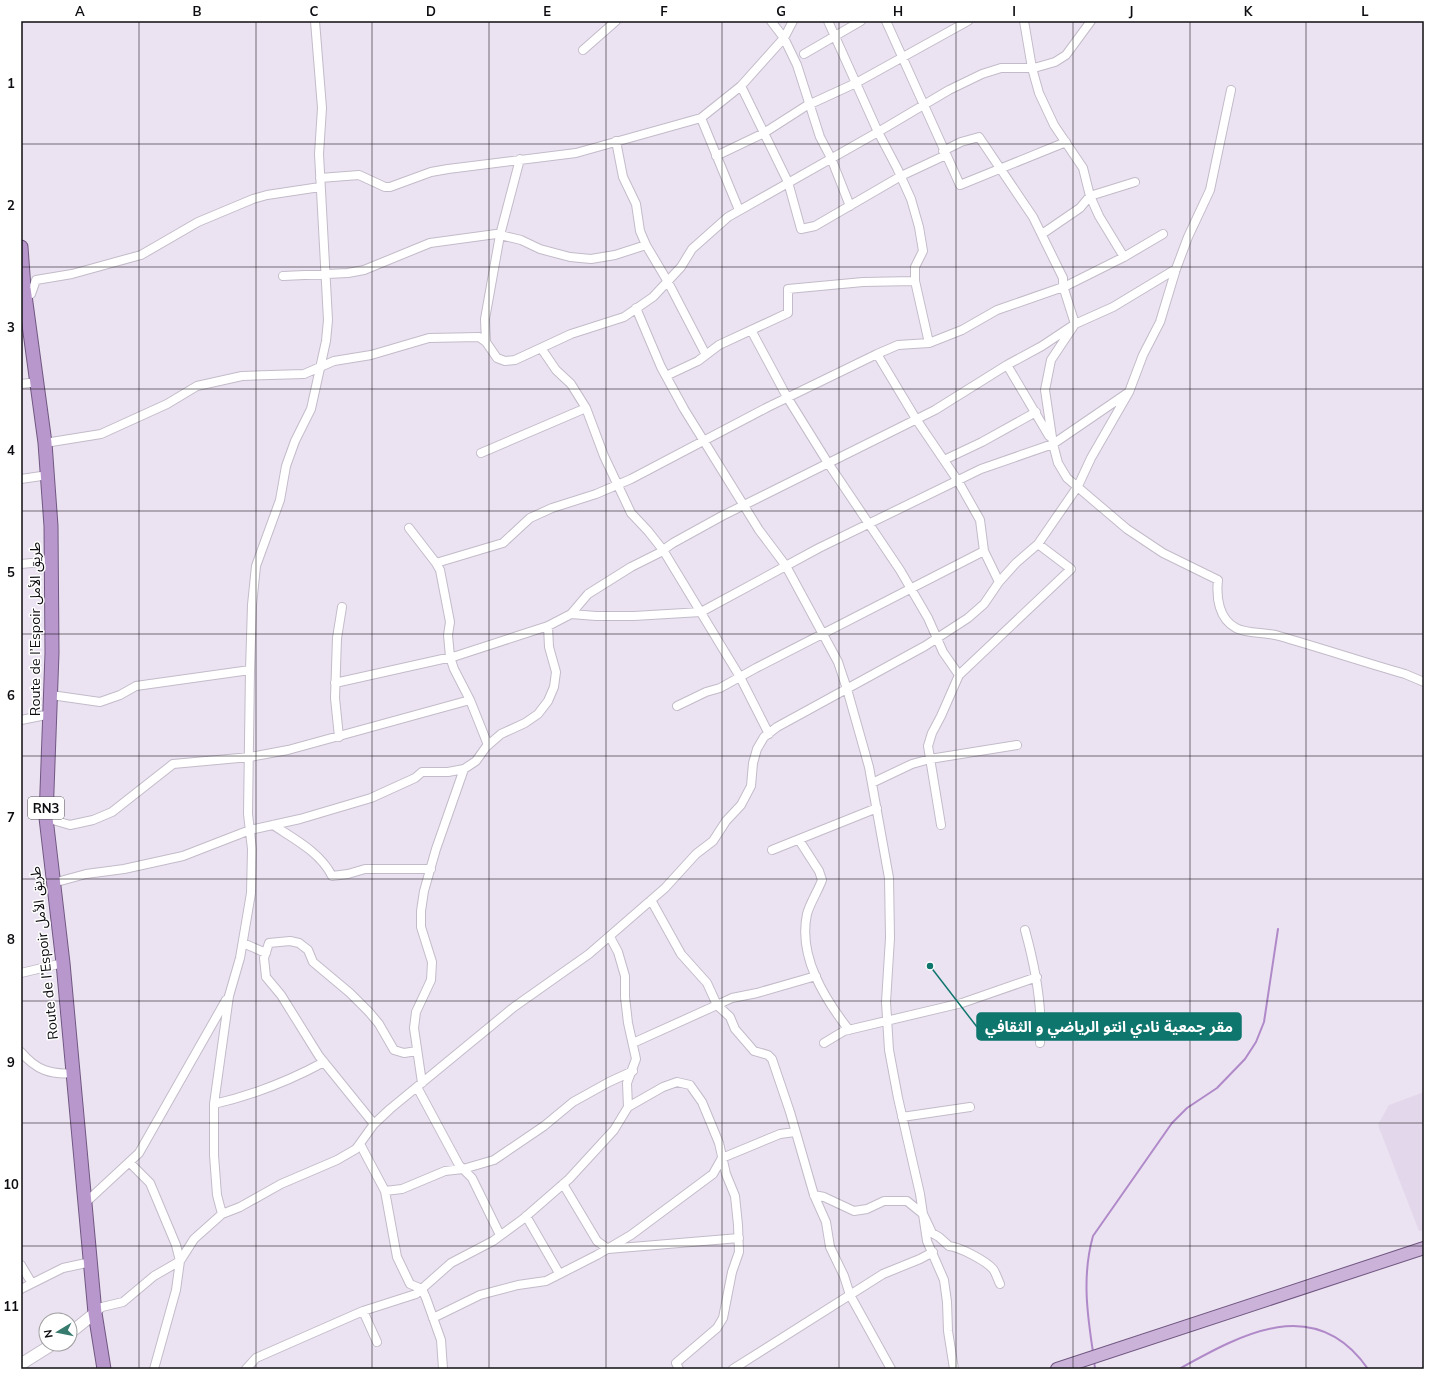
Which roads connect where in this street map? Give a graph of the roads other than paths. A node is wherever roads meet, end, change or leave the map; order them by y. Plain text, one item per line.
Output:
1 (315, 21) edge
2 (616, 21) edge
3 (771, 21) edge
4 (793, 21) edge
5 (828, 21) edge
6 (861, 21) edge
7 (886, 21) edge
8 (968, 21) edge
9 (1024, 21) edge
10 (1091, 21) edge
11 (835, 35) junction
12 (784, 38) junction
13 (583, 50) dead end
14 (804, 54) dead end
15 (902, 57) junction
16 (1032, 68) junction
17 (856, 83) junction
18 (741, 86) junction
19 (1231, 90) dead end
20 (809, 104) junction
21 (923, 105) junction
22 (701, 118) junction
23 (878, 132) junction
24 (764, 134) junction
25 (616, 141) junction
26 (1066, 142) junction
27 (944, 153) junction
28 (716, 156) junction
29 (831, 158) junction
30 (520, 159) junction
31 (1001, 170) junction
32 (901, 176) junction
33 (320, 178) junction
34 (788, 182) junction
35 (1135, 182) dead end
36 (320, 187) junction
37 (1090, 196) junction
38 (850, 206) junction
39 (739, 210) junction
40 (1042, 234) junction
41 (1163, 234) dead end
42 (500, 235) junction
43 (646, 244) junction
44 (21, 247) edge
45 (1124, 257) junction
46 (1176, 269) junction
47 (325, 274) junction
48 (283, 276) dead end
49 (915, 281) junction
50 (668, 282) junction
51 (1064, 286) junction
52 (23, 292) edge
53 (636, 308) junction
54 (1075, 324) junction
55 (751, 330) junction
56 (486, 342) junction
57 (929, 343) junction
58 (541, 348) junction
59 (876, 354) junction
60 (706, 355) junction
61 (1007, 365) junction
62 (319, 367) junction
63 (666, 376) junction
64 (38, 382) junction
65 (21, 384) edge
66 (1129, 392) junction
67 (787, 398) junction
68 (586, 408) junction
69 (1036, 412) junction
70 (916, 419) junction
71 (702, 441) junction
72 (45, 443) junction
73 (1053, 444) junction
74 (481, 453) dead end
75 (944, 460) junction
76 (828, 463) junction
77 (48, 475) junction
78 (21, 479) edge
79 (958, 481) junction
80 (617, 485) junction
81 (1078, 486) junction
82 (744, 505) junction
83 (869, 524) junction
84 (408, 528) dead end
85 (1038, 544) junction
86 (663, 550) junction
87 (984, 551) junction
88 (52, 561) junction
89 (436, 563) junction
90 (21, 564) edge
91 (786, 566) junction
92 (999, 582) junction
93 (910, 588) junction
94 (342, 607) dead end
95 (701, 612) junction
96 (571, 614) junction
97 (548, 626) junction
98 (823, 634) junction
99 (937, 638) junction
100 (450, 657) junction
101 (250, 670) junction
102 (959, 675) junction
103 (740, 677) junction
104 (335, 682) junction
105 (1424, 682) edge
106 (847, 689) junction
107 (51, 694) junction
108 (470, 700) junction
109 (677, 706) dead end
110 (51, 714) junction
111 (21, 720) edge
112 (769, 734) junction
113 (339, 737) junction
114 (488, 745) junction
115 (1017, 745) dead end
116 (250, 757) junction
117 (930, 759) junction
118 (464, 769) junction
119 (872, 783) junction
120 (877, 808) junction
121 (46, 818) junction
122 (273, 825) junction
123 (941, 825) dead end
124 (250, 830) junction
125 (799, 840) junction
126 (772, 850) dead end
127 (430, 869) junction
128 (53, 883) junction
129 (651, 900) junction
130 (1025, 930) dead end
131 (610, 937) junction
132 (243, 943) junction
133 (266, 953) junction
134 (63, 963) junction
135 (21, 973) edge
136 (816, 976) junction
137 (1037, 977) junction
138 (228, 996) junction
139 (717, 1005) junction
140 (887, 1022) junction
141 (849, 1030) junction
142 (633, 1043) junction
143 (824, 1043) dead end
144 (1040, 1043) dead end
145 (418, 1051) junction
146 (21, 1052) edge
147 (324, 1062) junction
148 (633, 1071) junction
149 (73, 1073) junction
150 (420, 1085) junction
151 (214, 1104) junction
152 (628, 1107) junction
153 (970, 1107) dead end
154 (902, 1117) junction
155 (374, 1124) junction
156 (795, 1132) junction
157 (360, 1144) junction
158 (722, 1158) junction
159 (129, 1162) junction
160 (463, 1169) junction
161 (563, 1184) junction
162 (385, 1191) junction
163 (814, 1195) junction
164 (84, 1204) junction
165 (222, 1214) junction
166 (923, 1214) junction
167 (526, 1216) junction
168 (500, 1235) junction
169 (738, 1238) junction
170 (1424, 1248) edge
171 (608, 1249) junction
172 (932, 1252) junction
173 (180, 1261) junction
174 (91, 1262) junction
175 (21, 1265) edge
176 (559, 1273) junction
177 (32, 1282) junction
178 (1000, 1284) dead end
179 (21, 1288) edge
180 (422, 1289) junction
181 (850, 1295) junction
182 (363, 1312) junction
183 (95, 1314) junction
184 (433, 1318) junction
185 (78, 1327) edge
186 (377, 1342) dead end
187 (40, 1352) edge
188 (21, 1364) edge
189 (104, 1369) edge
190 (154, 1369) edge
191 (246, 1369) edge
192 (443, 1369) edge
193 (679, 1369) edge
194 (733, 1369) edge
195 (891, 1369) edge
196 (954, 1369) edge
197 (1057, 1369) edge

1 - 33 street
2 - 13 street
3 - 12 street
4 - 12 street
5 - 11 street
6 - 11 street
7 - 15 street
8 - 15 street
9 - 16 street
10 - 16 street
11 - 14 street
11 - 17 street
12 - 18 street
12 - 20 street
15 - 17 street
15 - 21 street
16 - 21 street
16 - 26 street
17 - 20 street
17 - 23 street
18 - 22 street
18 - 24 street
19 - 46 street
20 - 24 street
20 - 29 street
21 - 23 street
21 - 27 street
22 - 25 street
22 - 28 street
23 - 29 street
23 - 32 street
24 - 28 street
24 - 34 street
25 - 30 street
25 - 43 street
26 - 31 street
26 - 37 street
27 - 31 street
27 - 31 street
27 - 32 street
28 - 39 street
29 - 34 street
29 - 38 street
30 - 33 street
30 - 42 street
31 - 40 street
32 - 38 street
32 - 49 street
33 - 36 street
34 - 38 street
34 - 39 street
35 - 37 street
36 - 47 street
36 - 52 street
37 - 40 street
37 - 45 street
39 - 50 street
40 - 51 street
41 - 45 street
42 - 43 street
42 - 47 street
42 - 56 street
43 - 50 street
44 - 52 highway, Route de l’Espoir طريق الأمل / RN3
45 - 51 street
46 - 54 street
46 - 66 street
47 - 48 street
47 - 62 street
49 - 55 street
49 - 57 street
50 - 53 street
50 - 60 street
51 - 54 street
51 - 57 street
52 - 64 highway, Route de l’Espoir طريق الأمل / RN3
53 - 58 street
53 - 63 street
54 - 61 street
54 - 73 street
55 - 60 street
55 - 67 street
56 - 58 street
56 - 62 street
57 - 59 street
58 - 68 street
59 - 67 street
59 - 70 street
60 - 63 street
61 - 69 street
61 - 70 street
62 - 72 street
62 - 101 street
63 - 71 street
64 - 65 street
64 - 72 highway, Route de l’Espoir طريق الأمل / RN3
66 - 73 street
66 - 81 street
67 - 71 street
67 - 76 street
68 - 74 street
68 - 80 street
69 - 73 street
69 - 75 street
70 - 75 street
70 - 76 street
71 - 80 street
71 - 82 street
72 - 77 highway, Route de l’Espoir طريق الأمل / RN3
73 - 79 street
73 - 81 street
75 - 79 street
76 - 82 street
76 - 83 street
77 - 78 street
77 - 88 highway, Route de l’Espoir طريق الأمل / RN3
79 - 83 street
79 - 87 street
80 - 86 street
80 - 89 street
81 - 85 street
81 - 105 street
82 - 86 street
82 - 91 street
83 - 91 street
83 - 93 street
84 - 89 street
85 - 92 street
85 - 102 street
86 - 95 street
86 - 96 street
87 - 92 street
87 - 93 street
88 - 90 street
88 - 107 highway, Route de l’Espoir طريق الأمل / RN3
89 - 100 street
91 - 95 street
91 - 98 street
92 - 99 street
93 - 98 street
93 - 99 street
94 - 104 street
95 - 96 street
95 - 103 street
96 - 97 street
97 - 100 street
97 - 114 street
98 - 103 street
98 - 106 street
99 - 102 street
99 - 106 street
100 - 104 street
100 - 108 street
101 - 107 street
101 - 116 street
102 - 117 street
103 - 109 street
103 - 112 street
104 - 113 street
106 - 112 street
106 - 119 street
107 - 110 highway, Route de l’Espoir طريق الأمل / RN3
108 - 113 street
108 - 114 street
110 - 111 street
110 - 121 highway, Route de l’Espoir طريق الأمل / RN3
112 - 129 street
113 - 116 street
114 - 118 street
115 - 117 street
116 - 121 street
116 - 124 street
117 - 119 street
117 - 123 street
118 - 122 street
118 - 127 street
119 - 120 street
120 - 125 street
120 - 140 street
121 - 128 highway, Route de l’Espoir طريق الأمل / RN3
122 - 124 street
122 - 127 street
124 - 128 street
124 - 132 street
125 - 126 street
125 - 136 street
127 - 145 street
128 - 134 highway, Route de l’Espoir طريق الأمل / RN3
129 - 131 street
129 - 139 street
130 - 137 street
131 - 142 street
131 - 150 street
132 - 133 street
132 - 138 street
133 - 145 street
133 - 147 street
134 - 135 street
134 - 149 highway, Route de l’Espoir طريق الأمل / RN3
136 - 139 street
136 - 141 street
137 - 140 street
137 - 144 street
138 - 151 street
138 - 159 street
139 - 142 street
139 - 156 street
140 - 141 street
140 - 154 street
141 - 143 street
142 - 148 street
145 - 150 street
146 - 149 street
147 - 151 street
147 - 155 street
148 - 152 street
148 - 160 street
149 - 164 highway, Route de l’Espoir طريق الأمل / RN3
150 - 155 street
150 - 160 street
151 - 165 street
152 - 158 street
152 - 161 street
153 - 154 street
154 - 166 street
155 - 157 street
156 - 158 street
156 - 163 street
157 - 162 street
157 - 165 street
158 - 169 street
158 - 171 street
159 - 164 street
159 - 173 street
160 - 162 street
160 - 168 street
161 - 167 street
161 - 171 street
162 - 180 street
163 - 166 street
163 - 181 street
164 - 174 highway, Route de l’Espoir طريق الأمل / RN3
165 - 173 street
166 - 172 street
166 - 178 street
167 - 168 street
167 - 176 street
168 - 180 street
169 - 171 street
169 - 193 street
170 - 197 main road
171 - 176 street
172 - 181 street
172 - 196 street
173 - 183 street
173 - 190 street
174 - 177 street
174 - 183 highway, Route de l’Espoir طريق الأمل / RN3
175 - 177 street
176 - 184 street
177 - 179 street
180 - 182 street
180 - 184 street
181 - 194 street
181 - 195 street
182 - 186 street
182 - 191 street
183 - 185 main road
183 - 189 highway, Route de l’Espoir طريق الأمل / RN3
184 - 192 street
187 - 188 main road

